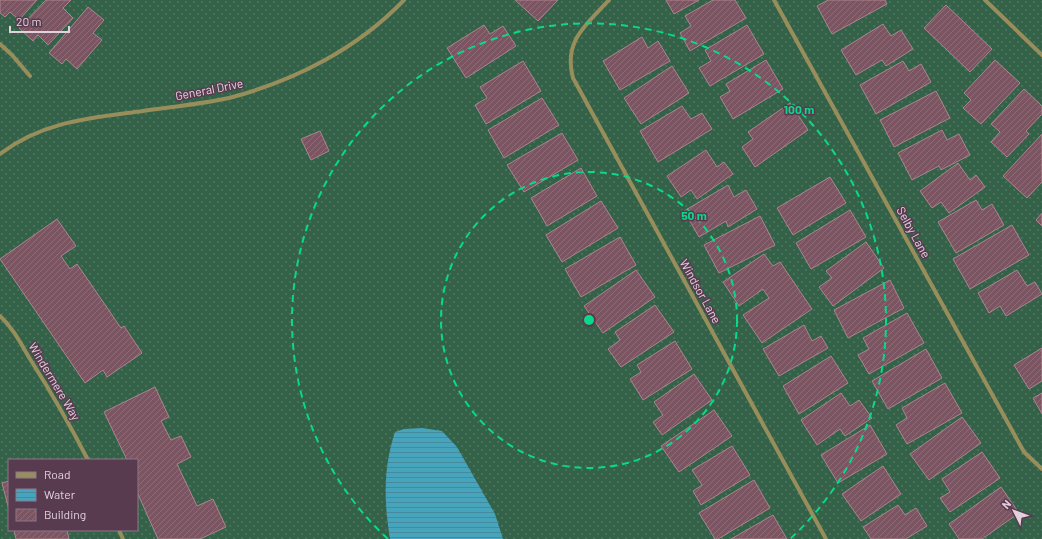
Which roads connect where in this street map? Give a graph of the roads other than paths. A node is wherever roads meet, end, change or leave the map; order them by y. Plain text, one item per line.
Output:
1 (404, 0) edge
2 (609, 0) edge
3 (774, 0) edge
4 (985, 0) edge
5 (0, 44) edge
6 (1042, 55) edge
7 (30, 76) dead end
8 (0, 154) edge
9 (0, 316) edge
10 (88, 459) edge
11 (1042, 469) edge
12 (826, 539) edge

1 - 8 street, General Drive
2 - 12 street, Windsor Lane
3 - 11 street, Selby Lane
4 - 6 street
5 - 7 street
9 - 10 street, Windermere Way

